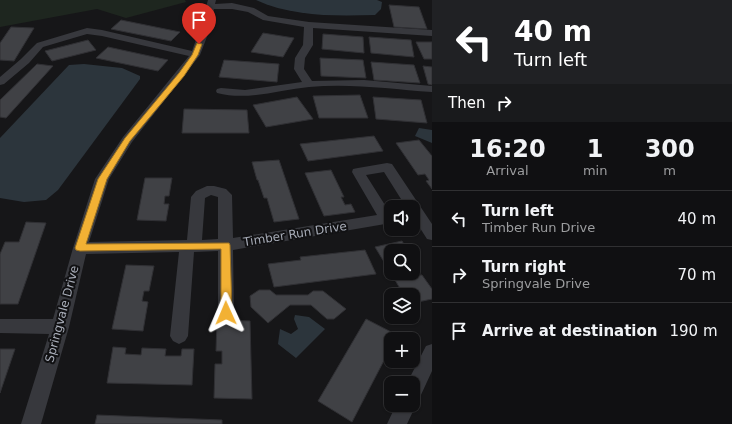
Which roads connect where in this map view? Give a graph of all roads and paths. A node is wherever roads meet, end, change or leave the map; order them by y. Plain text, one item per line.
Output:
1 (211, 3) edge
2 (309, 25) junction
3 (432, 33) edge
4 (195, 55) junction
5 (0, 82) edge
6 (309, 84) junction
7 (432, 89) edge
8 (221, 91) dead end
9 (406, 200) edge
10 (384, 211) edge
11 (432, 213) edge
12 (420, 214) edge
13 (384, 219) edge
14 (420, 220) edge
15 (432, 235) edge
16 (226, 245) junction
17 (190, 246) junction
18 (80, 248) junction
19 (226, 313) dead end
20 (0, 326) edge
21 (60, 327) junction
22 (179, 336) dead end
23 (432, 352) edge
24 (420, 377) edge
25 (403, 412) edge
26 (31, 424) edge
27 (397, 424) edge

1 - 2 street
1 - 4 street, Springvale Drive
2 - 3 street
2 - 6 street
4 - 5 street
4 - 18 street, Springvale Drive
6 - 7 street
6 - 8 street
9 - 10 street
11 - 12 street
13 - 16 street, Timber Run Drive
14 - 15 street
16 - 17 street, Timber Run Drive
16 - 17 street
16 - 19 street
17 - 18 street, Timber Run Drive
17 - 22 street
18 - 21 street, Springvale Drive
20 - 21 street
21 - 26 street, Springvale Drive
23 - 24 street
25 - 27 street

